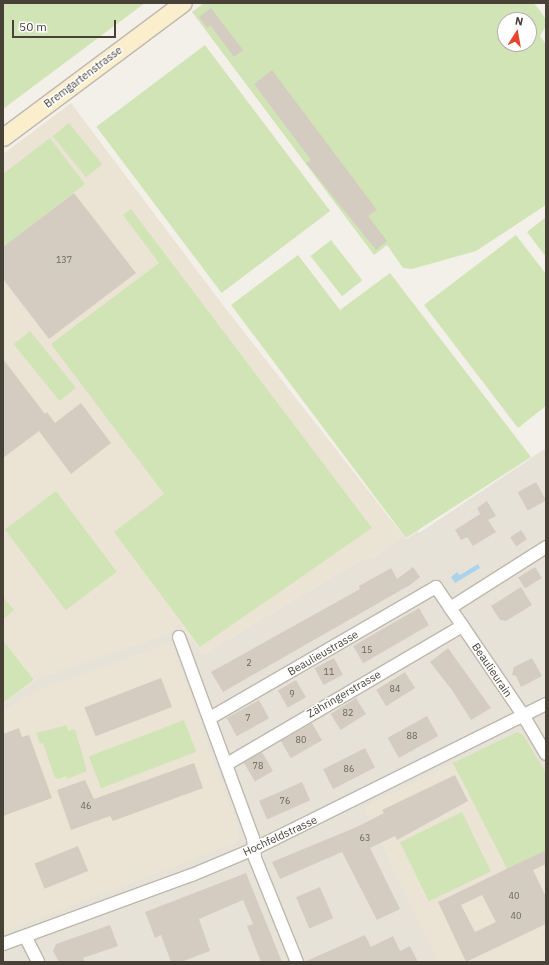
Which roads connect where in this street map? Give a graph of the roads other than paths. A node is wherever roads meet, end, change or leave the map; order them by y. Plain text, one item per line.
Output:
1 (182, 3) edge
2 (3, 137) edge
3 (546, 547) edge
4 (436, 588) joint
5 (450, 608) junction
6 (462, 626) junction
7 (179, 637) dead end
8 (546, 704) edge
9 (523, 715) junction
10 (210, 718) junction
11 (546, 754) edge
12 (227, 764) junction
13 (254, 849) junction
14 (25, 936) junction
15 (3, 944) edge
16 (38, 962) edge
17 (297, 962) edge

1 - 2 main road, Bremgartenstrasse
3 - 5 street
4 - 5 street, Beaulieurain
4 - 10 street, Beaulieustrasse
5 - 6 street, Beaulieurain
6 - 9 street, Beaulieurain
6 - 12 street, Zähringerstrasse
7 - 10 street
8 - 9 street, Hochfeldstrasse
9 - 11 street, Beaulieurain
9 - 13 street, Hochfeldstrasse
10 - 12 street
12 - 13 street
13 - 14 street, Hochfeldstrasse
13 - 17 street
14 - 15 street, Hochfeldstrasse
14 - 16 street

